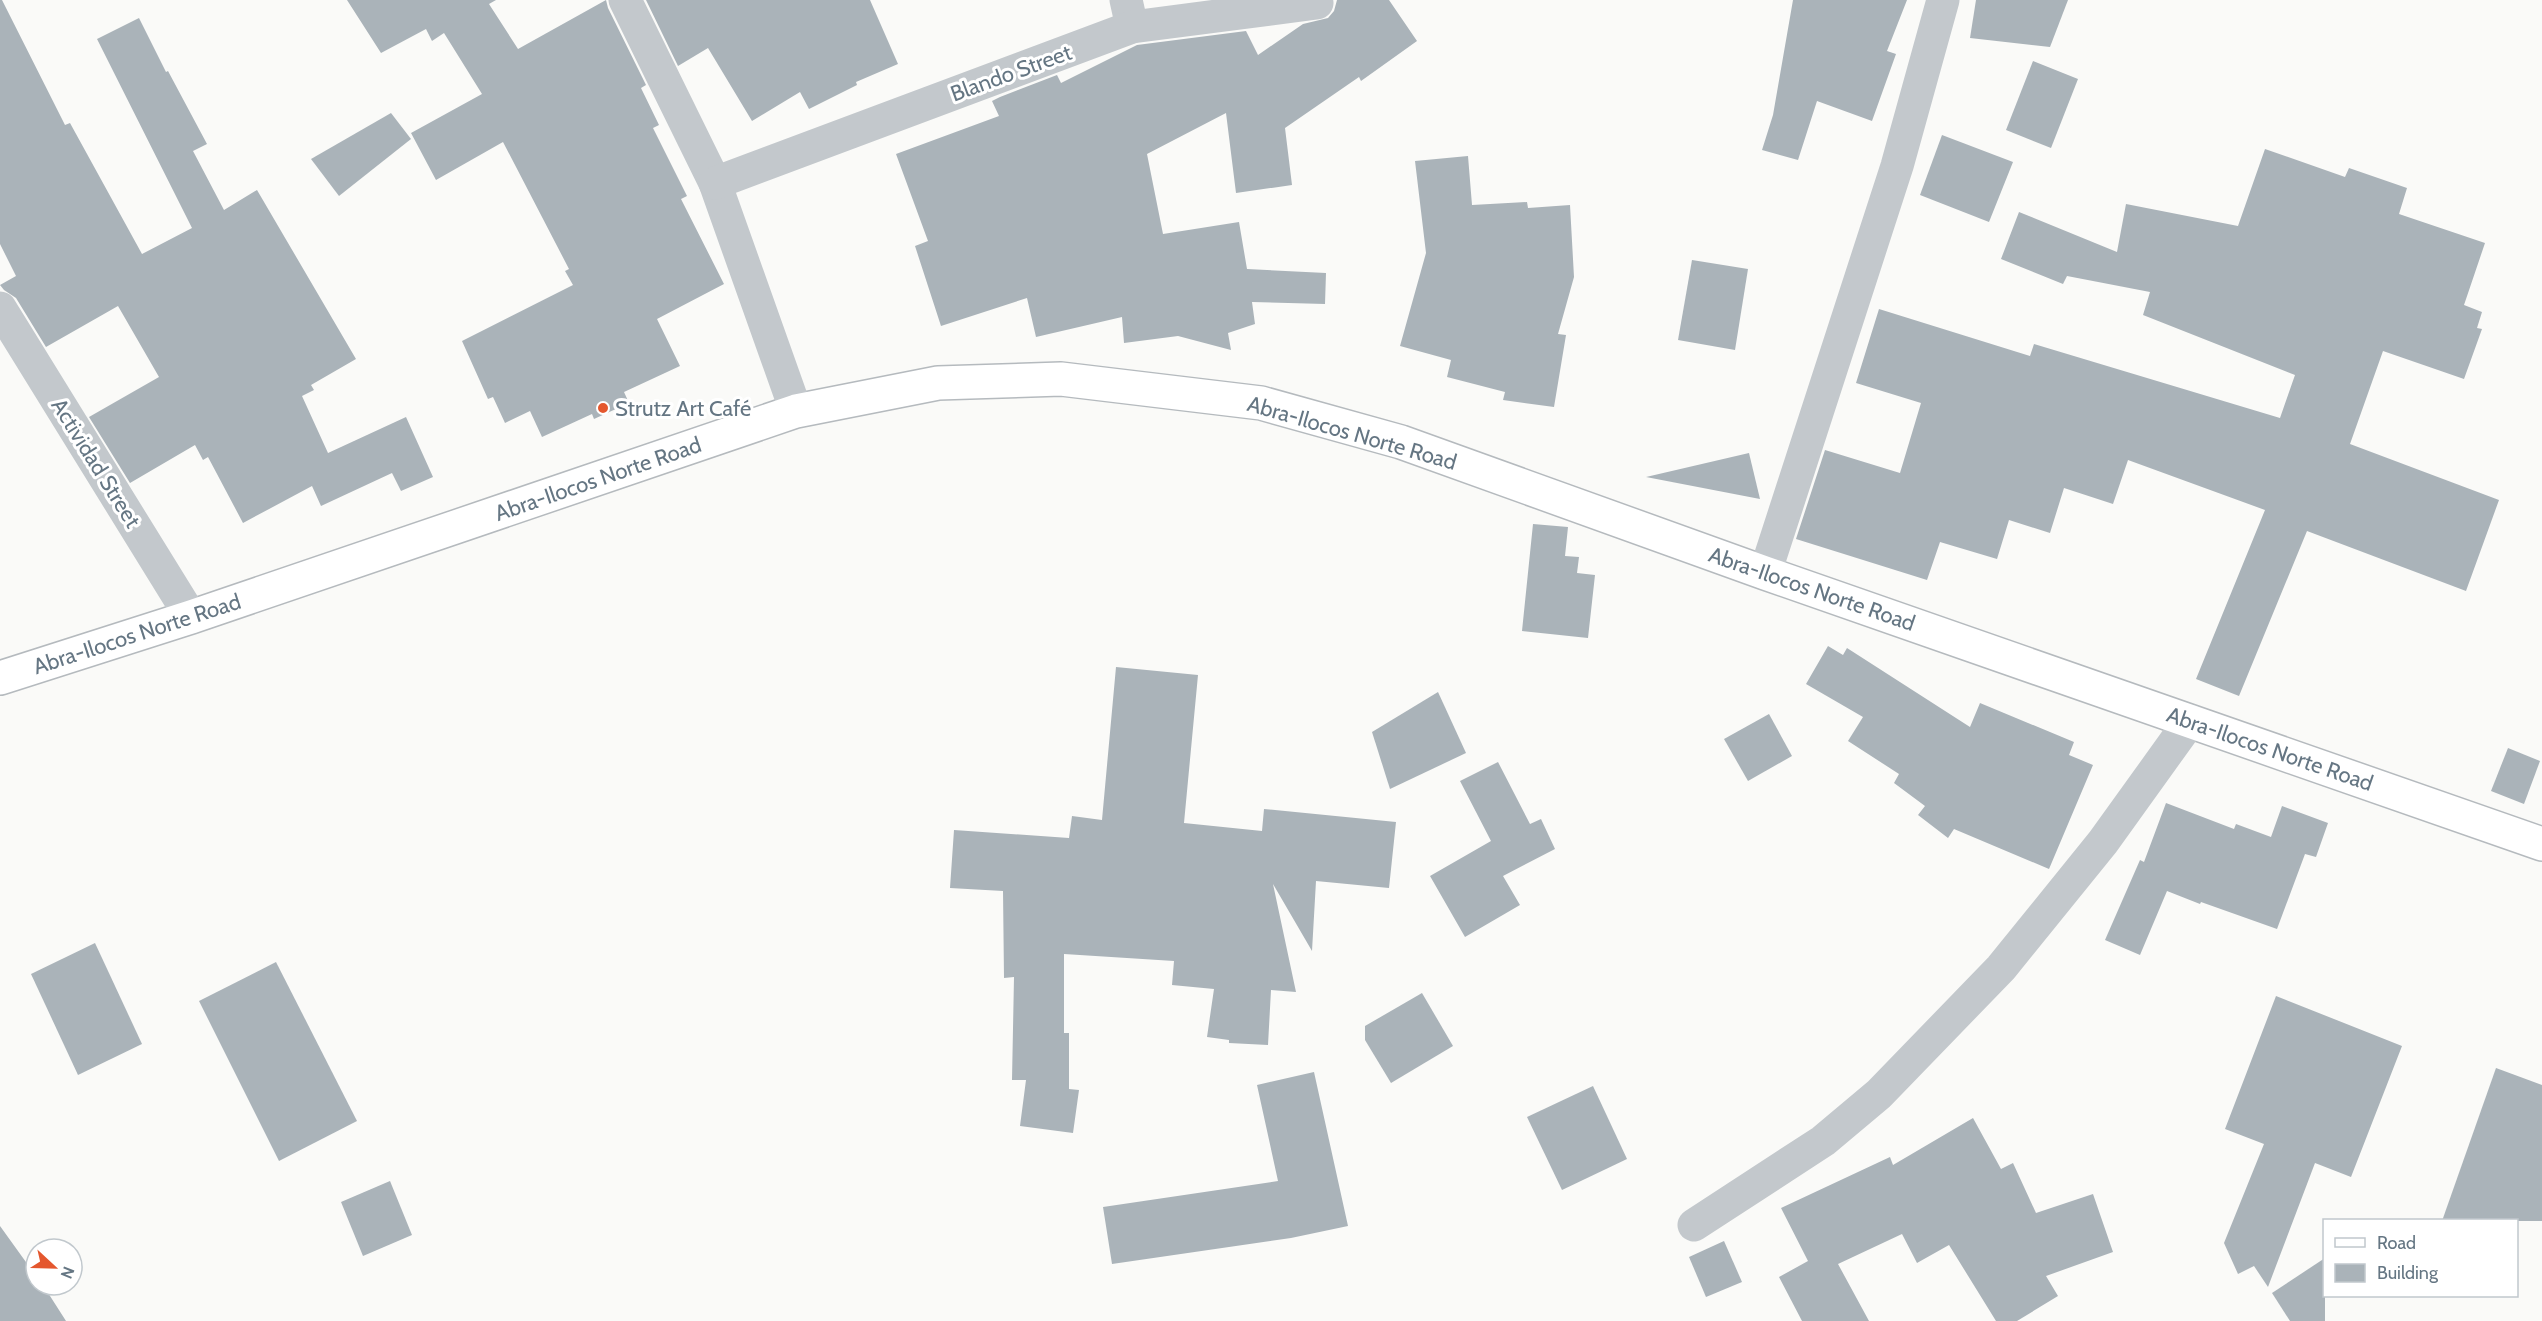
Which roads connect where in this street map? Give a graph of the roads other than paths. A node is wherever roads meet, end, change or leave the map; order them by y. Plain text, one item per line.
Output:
1 (625, 0) edge
2 (1943, 0) edge
3 (1317, 3) dead end
4 (1129, 14) edge
5 (715, 183) junction
6 (0, 308) edge
7 (796, 411) junction
8 (1765, 573) junction
9 (191, 617) junction
10 (0, 678) edge
11 (2190, 721) junction
12 (2542, 844) edge
13 (1694, 1225) dead end

1 - 5 street
2 - 8 street
3 - 4 street, Blando Street
4 - 5 street, Blando Street
5 - 7 street
6 - 9 street, Actividad Street
7 - 8 main road, Abra-Ilocos Norte Road
7 - 9 main road, Abra-Ilocos Norte Road
8 - 11 main road, Abra-Ilocos Norte Road
9 - 10 main road, Abra-Ilocos Norte Road
11 - 12 main road, Abra-Ilocos Norte Road
11 - 13 street

